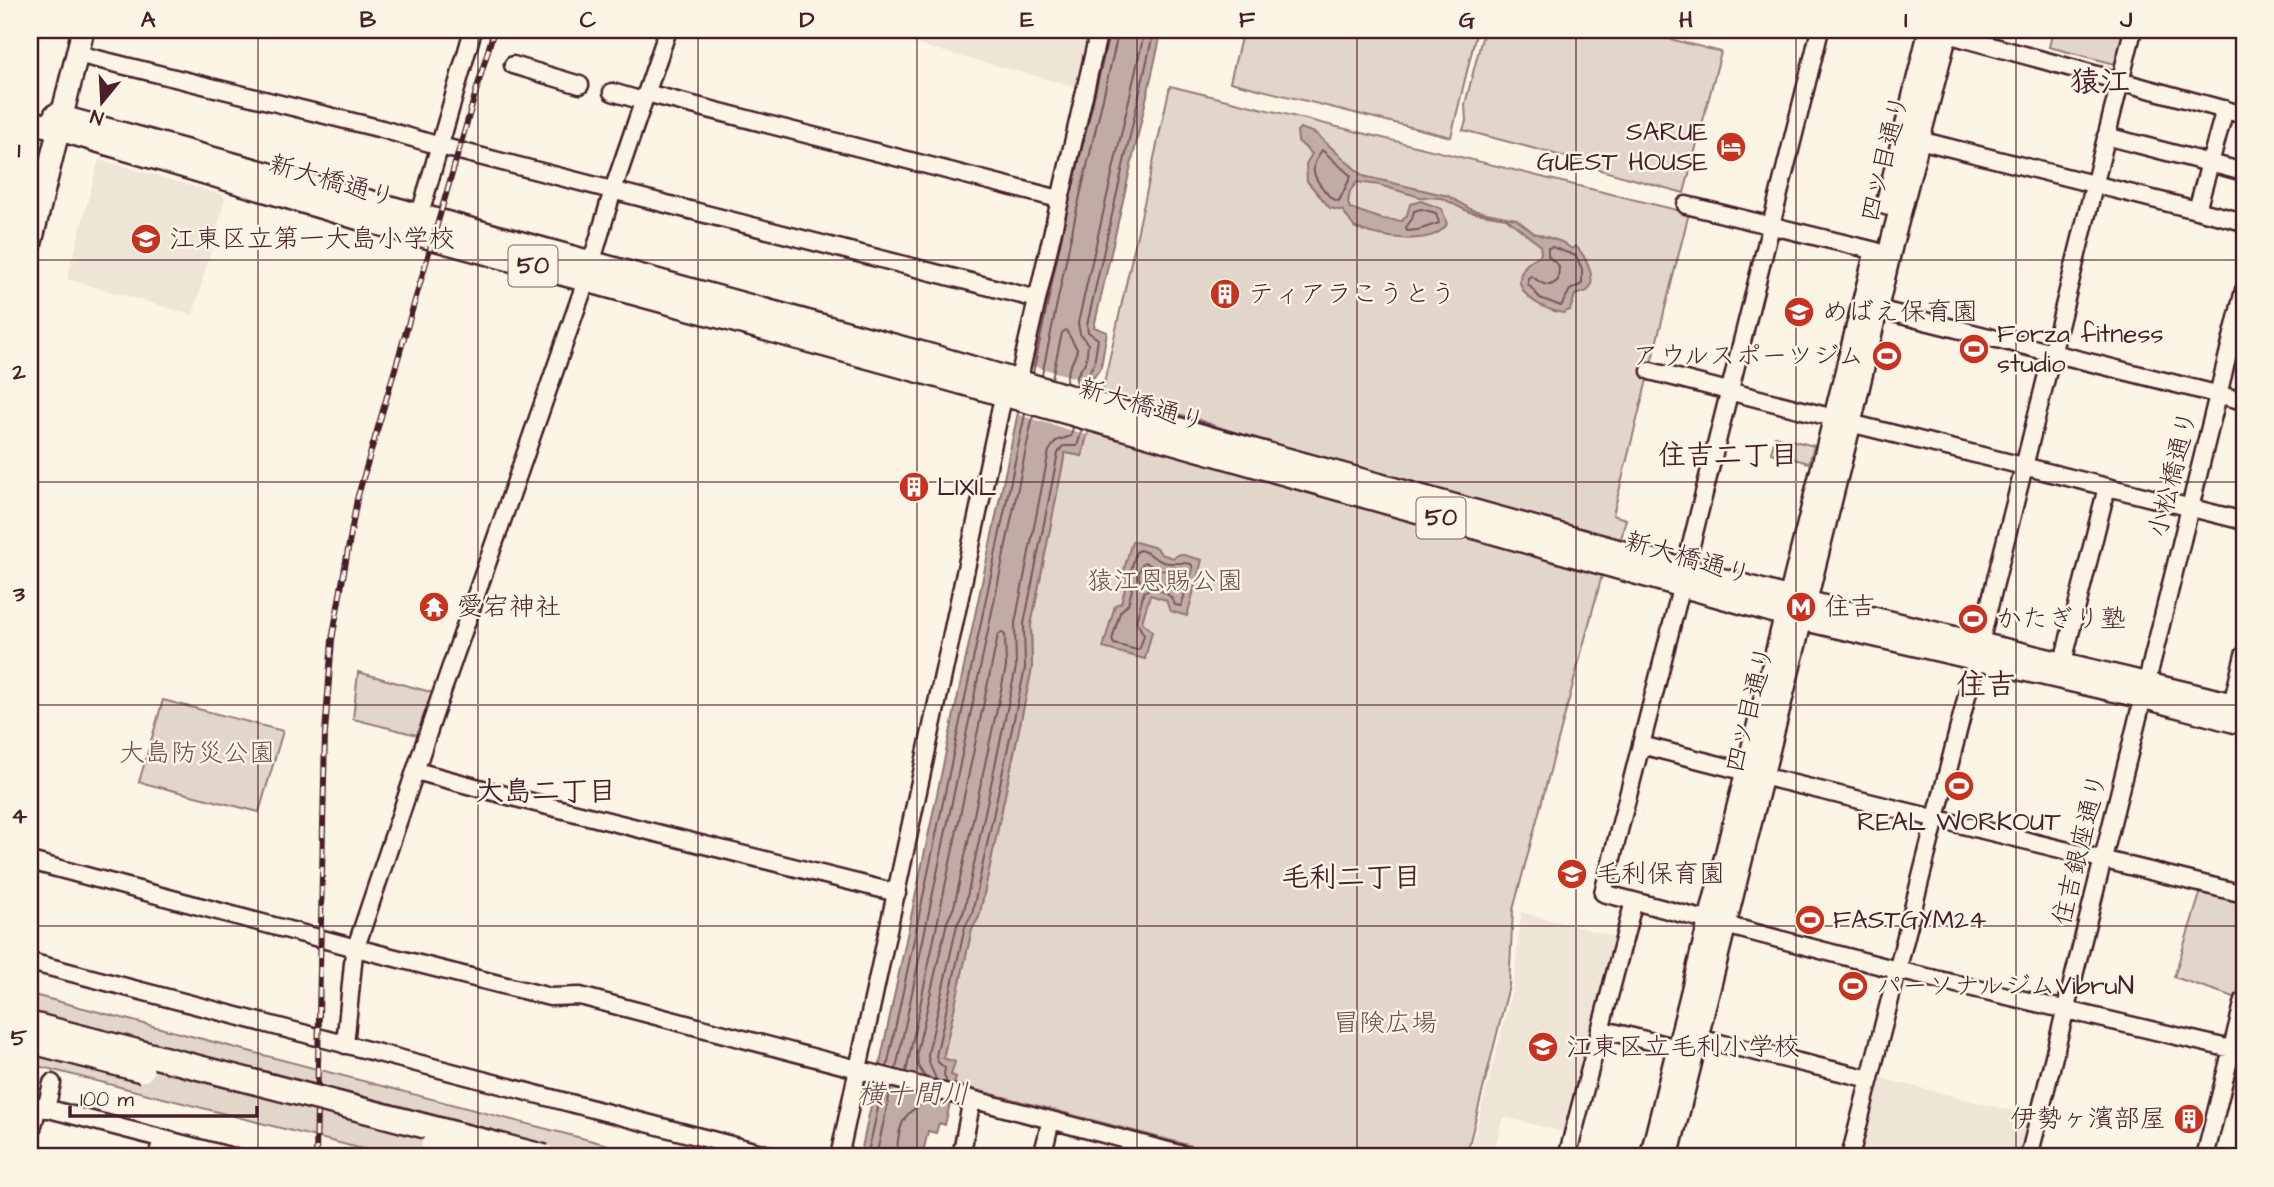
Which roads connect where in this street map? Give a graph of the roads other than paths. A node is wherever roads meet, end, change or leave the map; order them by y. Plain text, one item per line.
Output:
1 (71, 30) edge
2 (83, 30) edge
3 (473, 30) edge
4 (668, 30) edge
5 (1099, 30) edge
6 (1820, 30) edge
7 (2133, 30) edge
8 (1938, 31) edge
9 (77, 54) junction
10 (513, 65) dead end
11 (2120, 81) junction
12 (580, 85) dead end
13 (612, 92) dead end
14 (644, 97) junction
15 (2225, 109) junction
16 (2244, 115) edge
17 (46, 119) edge
18 (2106, 136) junction
19 (1919, 140) junction
20 (439, 146) junction
21 (2209, 163) junction
22 (2244, 172) edge
23 (2094, 185) junction
24 (613, 190) junction
25 (30, 192) edge
26 (1059, 199) junction
27 (1686, 205) dead end
28 (2197, 211) junction
29 (420, 214) junction
30 (2244, 222) edge
31 (1771, 226) junction
32 (30, 246) edge
33 (1876, 251) junction
34 (589, 272) junction
35 (2244, 290) edge
36 (1037, 299) junction
37 (1877, 309) junction
38 (2052, 353) junction
39 (1650, 370) dead end
40 (1017, 390) junction
41 (1730, 391) junction
42 (2218, 394) junction
43 (2244, 401) edge
44 (1842, 421) junction
45 (2023, 466) junction
46 (2107, 487) junction
47 (2190, 507) junction
48 (2244, 521) edge
49 (1683, 577) junction
50 (1795, 608) junction
51 (1978, 651) junction
52 (2244, 655) edge
53 (2063, 662) junction
54 (2146, 683) junction
55 (2238, 705) edge
56 (2137, 721) joint
57 (2244, 724) edge
58 (1641, 745) junction
59 (416, 771) junction
60 (1754, 774) junction
61 (1936, 819) junction
62 (2103, 859) junction
63 (30, 861) edge
64 (897, 893) junction
65 (2244, 894) edge
66 (1634, 901) junction
67 (1718, 923) junction
68 (356, 948) junction
69 (30, 962) edge
70 (1897, 970) junction
71 (2244, 1000) edge
72 (2065, 1010) junction
73 (30, 1024) edge
74 (1600, 1029) junction
75 (1698, 1038) junction
76 (30, 1041) edge
77 (345, 1045) junction
78 (1678, 1048) junction
79 (2238, 1051) edge
80 (858, 1068) junction
81 (1870, 1079) junction
82 (52, 1083) dead end
83 (964, 1097) junction
84 (38, 1106) edge
85 (1051, 1120) junction
86 (30, 1137) edge
87 (162, 1139) junction
88 (157, 1157) edge
89 (233, 1157) edge
90 (481, 1157) edge
91 (545, 1157) edge
92 (777, 1157) edge
93 (839, 1157) edge
94 (961, 1157) edge
95 (1042, 1157) edge
96 (1191, 1157) edge
97 (1569, 1157) edge
98 (1651, 1157) edge
99 (1667, 1157) edge
100 (1850, 1157) edge
101 (2029, 1157) edge
102 (2205, 1157) edge

1 - 17 main road
2 - 9 main road
3 - 20 street
4 - 14 street
5 - 26 street
6 - 31 street
7 - 11 street
8 - 11 street
8 - 19 main road, 四ツ目通り
8 - 33 main road, 四ツ目通り
9 - 17 main road
9 - 20 street
10 - 12 street
11 - 15 street
11 - 18 street
13 - 14 street
14 - 24 street
14 - 26 street
15 - 16 street
15 - 21 street
17 - 25 main road
17 - 29 main road, 新大橋通り / 50
17 - 32 main road
17 - 34 main road, 新大橋通り / 50
18 - 21 street
18 - 23 street
19 - 23 street
19 - 37 main road, 四ツ目通り
20 - 24 street
20 - 29 street
21 - 22 street
21 - 28 street
23 - 28 street
23 - 38 street
24 - 34 street
24 - 36 street
26 - 36 street
27 - 31 street
28 - 30 street
29 - 34 main road, 新大橋通り / 50
31 - 33 street
31 - 41 street
33 - 44 main road, 四ツ目通り
34 - 40 main road, 新大橋通り / 50
34 - 59 street
35 - 42 street, 小松橋通り
36 - 40 street
37 - 38 street
37 - 44 main road, 四ツ目通り
38 - 42 street
38 - 45 street
39 - 41 street
40 - 49 main road, 新大橋通り / 50
40 - 64 street
41 - 44 street
41 - 49 street
42 - 43 street
42 - 47 street, 小松橋通り
44 - 45 street
44 - 50 main road, 四ツ目通り
45 - 46 street
45 - 51 street
46 - 47 street
46 - 53 street
47 - 48 street
47 - 54 street, 小松橋通り
49 - 50 main road, 新大橋通り / 50
49 - 58 street
50 - 51 main road, 新大橋通り / 50
50 - 60 main road, 四ツ目通り
51 - 53 main road, 新大橋通り / 50
51 - 54 main road, 新大橋通り / 50
51 - 61 street
52 - 55 street
53 - 54 main road, 新大橋通り / 50
54 - 55 main road, 新大橋通り / 50
54 - 56 street, 小松橋通り
54 - 57 main road, 新大橋通り / 50
56 - 62 street, 住吉銀座通り
58 - 60 street
58 - 66 street
59 - 64 street
59 - 68 street
60 - 61 street
60 - 67 main road, 四ツ目通り
61 - 62 street
61 - 70 street
62 - 65 street
62 - 72 street, 住吉銀座通り
63 - 68 street
64 - 80 street
66 - 67 street
66 - 74 street
67 - 70 street
67 - 75 main road, 四ツ目通り
67 - 78 main road, 四ツ目通り
68 - 77 street
68 - 80 street
69 - 77 street
70 - 72 street
70 - 81 street
71 - 79 street
72 - 79 street
72 - 101 street, 住吉銀座通り
73 - 91 highway, bridge
74 - 78 street
74 - 97 street
75 - 81 street
75 - 99 main road, 四ツ目通り
76 - 90 highway, bridge
77 - 92 street
78 - 98 main road, 四ツ目通り
79 - 102 street
80 - 83 street
80 - 93 street
81 - 100 street
82 - 84 street
83 - 85 street
83 - 94 street
84 - 86 street
84 - 87 street
85 - 95 street
85 - 96 street
87 - 88 street
87 - 89 street

